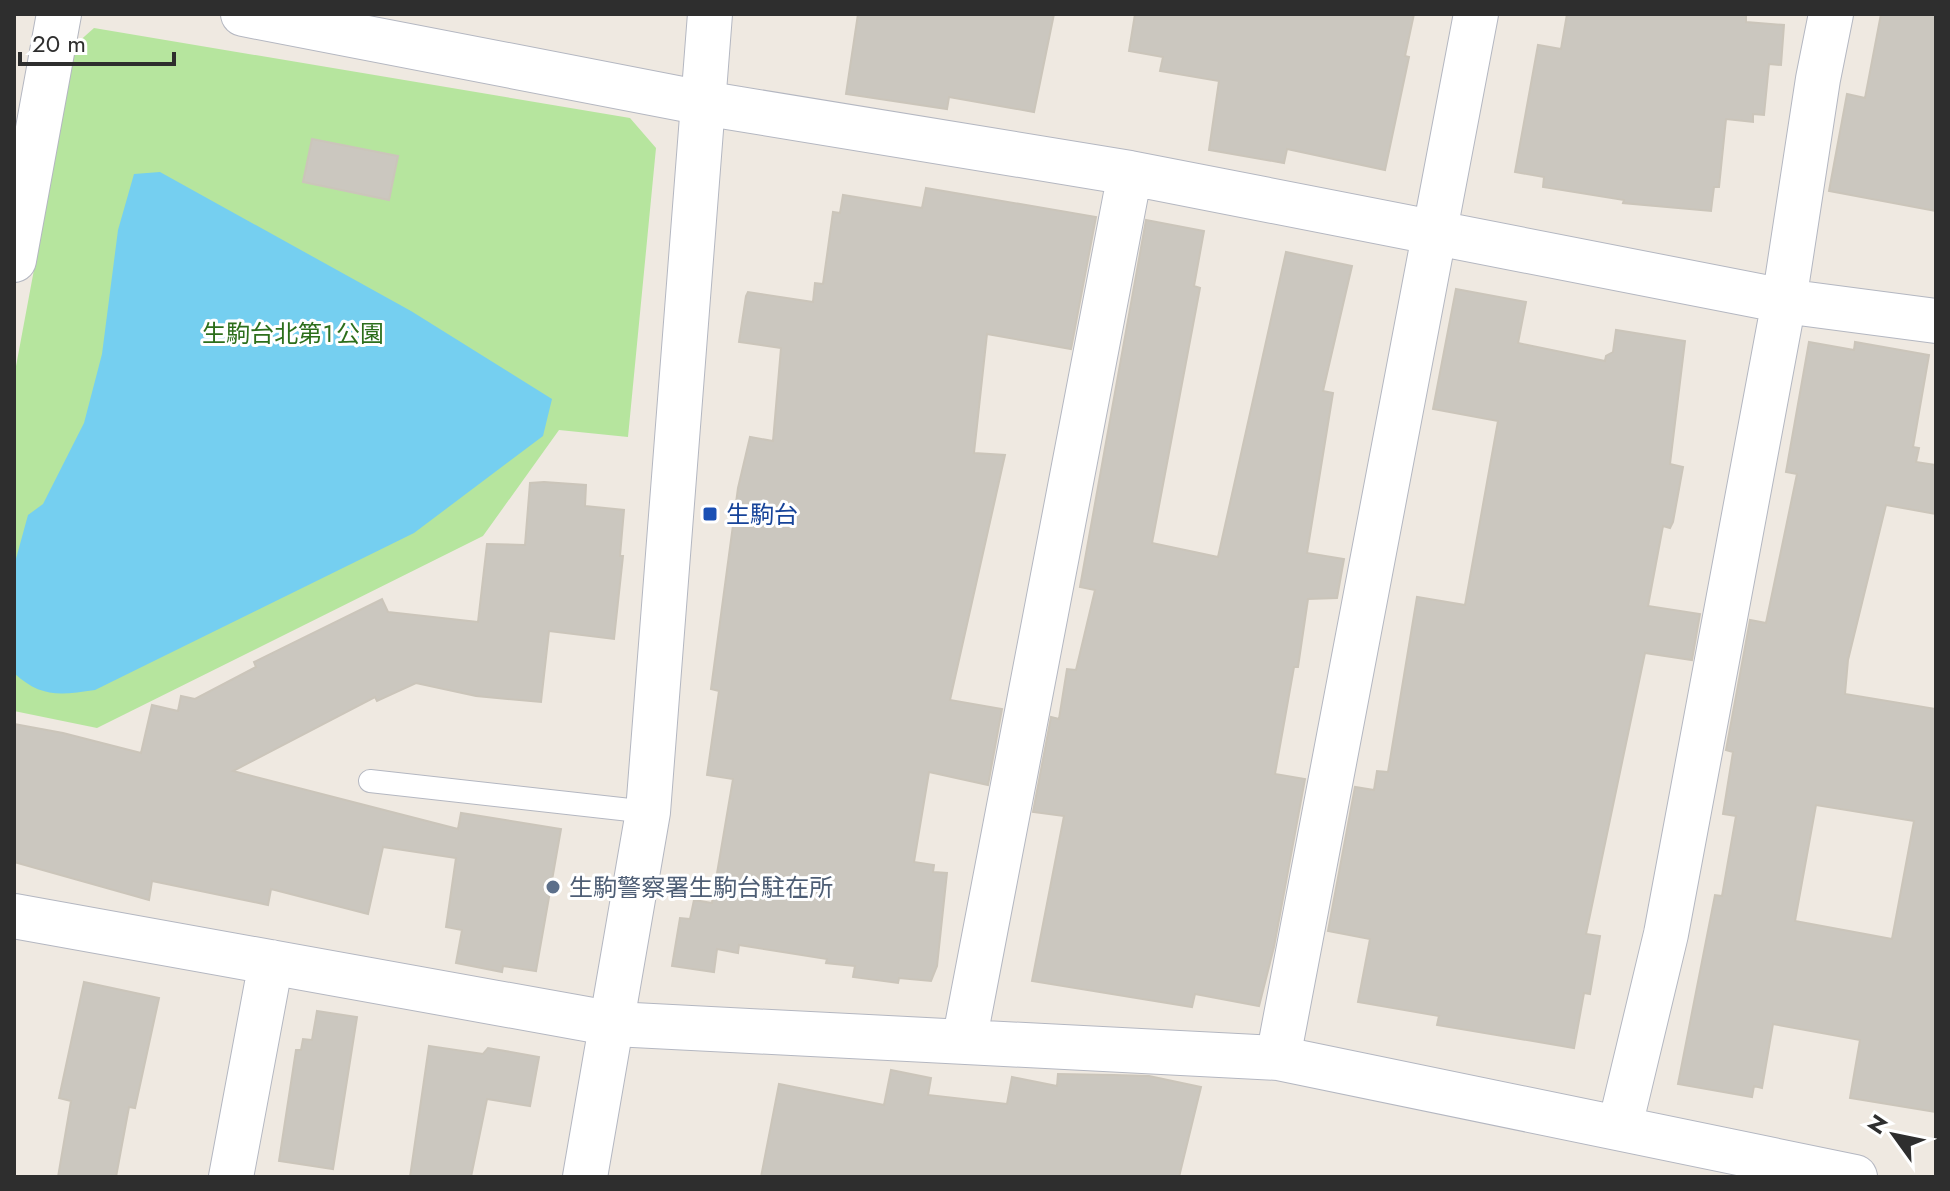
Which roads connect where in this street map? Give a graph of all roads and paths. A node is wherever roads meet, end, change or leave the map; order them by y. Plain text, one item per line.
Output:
1 (59, 14) edge
2 (243, 14) edge
3 (710, 14) edge
4 (1476, 14) edge
5 (1831, 14) edge
6 (703, 103) junction
7 (1130, 173) junction
8 (1435, 233) junction
9 (14, 260) edge
10 (1784, 301) junction
11 (1936, 321) edge
12 (370, 781) dead end
13 (648, 812) junction
14 (14, 916) edge
15 (271, 962) junction
16 (614, 1024) junction
17 (964, 1042) junction
18 (1278, 1058) junction
19 (1620, 1126) junction
20 (231, 1177) edge
21 (585, 1177) edge
22 (1855, 1177) edge

1 - 9 street
2 - 6 street
3 - 6 street
4 - 8 street
5 - 10 street
6 - 7 street
6 - 13 street
7 - 8 street
7 - 17 street
8 - 10 street
8 - 18 street
10 - 11 street
10 - 19 street
12 - 13 lane
13 - 16 street
14 - 15 street
15 - 16 street
15 - 20 street
16 - 17 street
16 - 21 street
17 - 18 street
18 - 19 street
19 - 22 street

